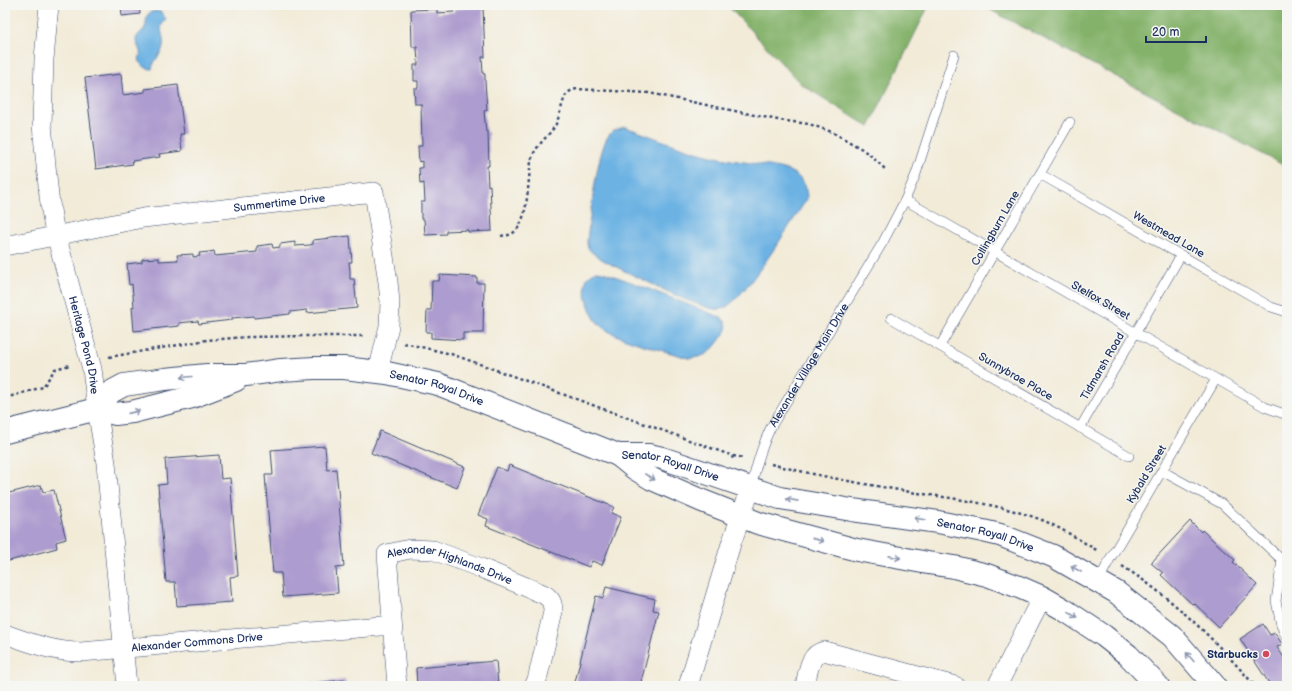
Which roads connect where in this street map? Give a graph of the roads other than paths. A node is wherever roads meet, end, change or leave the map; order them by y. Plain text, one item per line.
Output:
1 (49, 5) edge
2 (954, 55) dead end
3 (1070, 122) dead end
4 (1040, 174) junction
5 (905, 200) junction
6 (57, 236) junction
7 (5, 246) edge
8 (995, 252) junction
9 (1181, 255) junction
10 (1287, 312) edge
11 (891, 318) dead end
12 (1135, 333) junction
13 (940, 346) junction
14 (378, 372) junction
15 (1216, 379) junction
16 (96, 409) junction
17 (1287, 415) edge
18 (1080, 428) junction
19 (5, 432) edge
20 (618, 455) junction
21 (1129, 456) dead end
22 (1162, 471) junction
23 (751, 488) junction
24 (741, 516) junction
25 (1284, 558) edge
26 (1098, 582) junction
27 (1042, 597) junction
28 (392, 625) junction
29 (5, 634) edge
30 (1287, 639) edge
31 (124, 648) junction
32 (127, 686) edge
33 (397, 686) edge
34 (534, 686) edge
35 (688, 686) edge
36 (805, 686) edge
37 (956, 686) edge
38 (997, 686) edge
39 (1158, 686) edge
40 (1215, 686) edge

1 - 6 street, Heritage Pond Drive
2 - 5 lane, Alexander Village Main Drive
3 - 4 lane, Collingburn Lane
4 - 8 lane, Collingburn Lane
4 - 9 lane, Westmead Lane
5 - 8 lane, Stelfox Street
5 - 23 lane, Alexander Village Main Drive
6 - 7 street, Summertime Drive
6 - 14 street, Summertime Drive
6 - 16 street, Heritage Pond Drive
8 - 12 lane, Stelfox Street
8 - 13 lane, Collingburn Lane
9 - 10 lane, Westmead Lane
9 - 12 lane, Tidmarsh Road
11 - 13 lane, Sunnybrae Place
12 - 15 lane, Stelfox Street
12 - 18 lane, Tidmarsh Road
13 - 18 lane, Sunnybrae Place
14 - 16 street, Senator Royal Drive
14 - 20 street, Senator Royal Drive
15 - 17 lane, Stelfox Street
15 - 22 lane, Kybald Street
16 - 19 street, Senator Royal Drive
16 - 31 street, Heritage Pond Drive
18 - 21 lane, Sunnybrae Place
20 - 23 street, Senator Royall Drive
20 -> 24 street, Senator Royall Drive
22 - 25 lane
22 - 26 lane, Kybald Street
23 - 24 street, Alexander Village Main Drive
26 -> 23 street, Senator Royall Drive
24 -> 27 street, Senator Royall Drive
24 - 35 street, Alexander Village Main Drive
25 - 30 lane
40 -> 26 street, Senator Royall Drive
27 - 38 street
27 -> 39 street, Senator Royall Drive
28 - 31 street, Alexander Commons Drive
28 - 33 street, Alexander Highlands Drive
28 - 34 street, Alexander Highlands Drive
29 - 31 street, Alexander Commons Drive
31 - 32 street, Heritage Pond Drive
36 - 37 street

